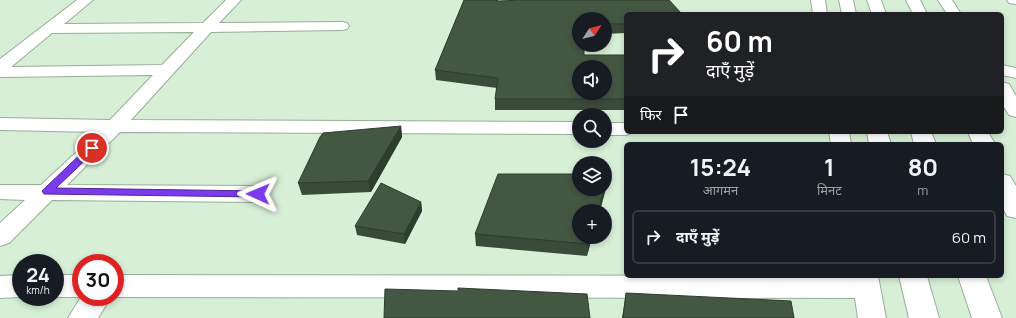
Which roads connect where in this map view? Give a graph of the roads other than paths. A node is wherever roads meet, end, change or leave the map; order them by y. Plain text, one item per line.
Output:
1 (86, 0) edge
2 (234, 0) edge
3 (818, 0) edge
4 (846, 0) edge
5 (874, 0) edge
6 (913, 0) edge
7 (945, 0) edge
8 (820, 12) edge
9 (849, 12) edge
10 (878, 12) edge
11 (919, 12) edge
12 (953, 12) edge
13 (342, 26) dead end
14 (206, 28) junction
15 (49, 29) junction
16 (0, 67) edge
17 (168, 70) junction
18 (1004, 70) edge
19 (0, 72) edge
20 (1016, 73) edge
21 (1004, 91) edge
22 (1016, 111) edge
23 (0, 124) edge
24 (115, 126) junction
25 (572, 128) edge
26 (612, 129) edge
27 (624, 129) edge
28 (1004, 185) edge
29 (47, 191) junction
30 (0, 192) edge
31 (258, 194) dead end
32 (1016, 210) edge
33 (0, 237) edge
34 (914, 278) edge
35 (973, 278) edge
36 (866, 282) edge
37 (12, 286) edge
38 (124, 286) edge
39 (0, 287) edge
40 (91, 306) edge
41 (82, 318) edge
42 (872, 318) edge
43 (924, 318) edge
44 (987, 318) edge

1 - 15 street
2 - 14 street
3 - 8 street
4 - 9 main road
5 - 10 main road
6 - 11 main road
7 - 12 main road
13 - 14 street
14 - 15 street
14 - 17 street
15 - 16 street
17 - 19 street
17 - 24 street
18 - 20 street
21 - 22 main road
23 - 24 street
24 - 25 street
24 - 29 street
26 - 27 street
28 - 32 main road
29 - 30 street
29 - 31 street
29 - 33 street
34 - 43 main road
35 - 44 main road
36 - 38 street
36 - 42 street
37 - 39 street
40 - 41 street

